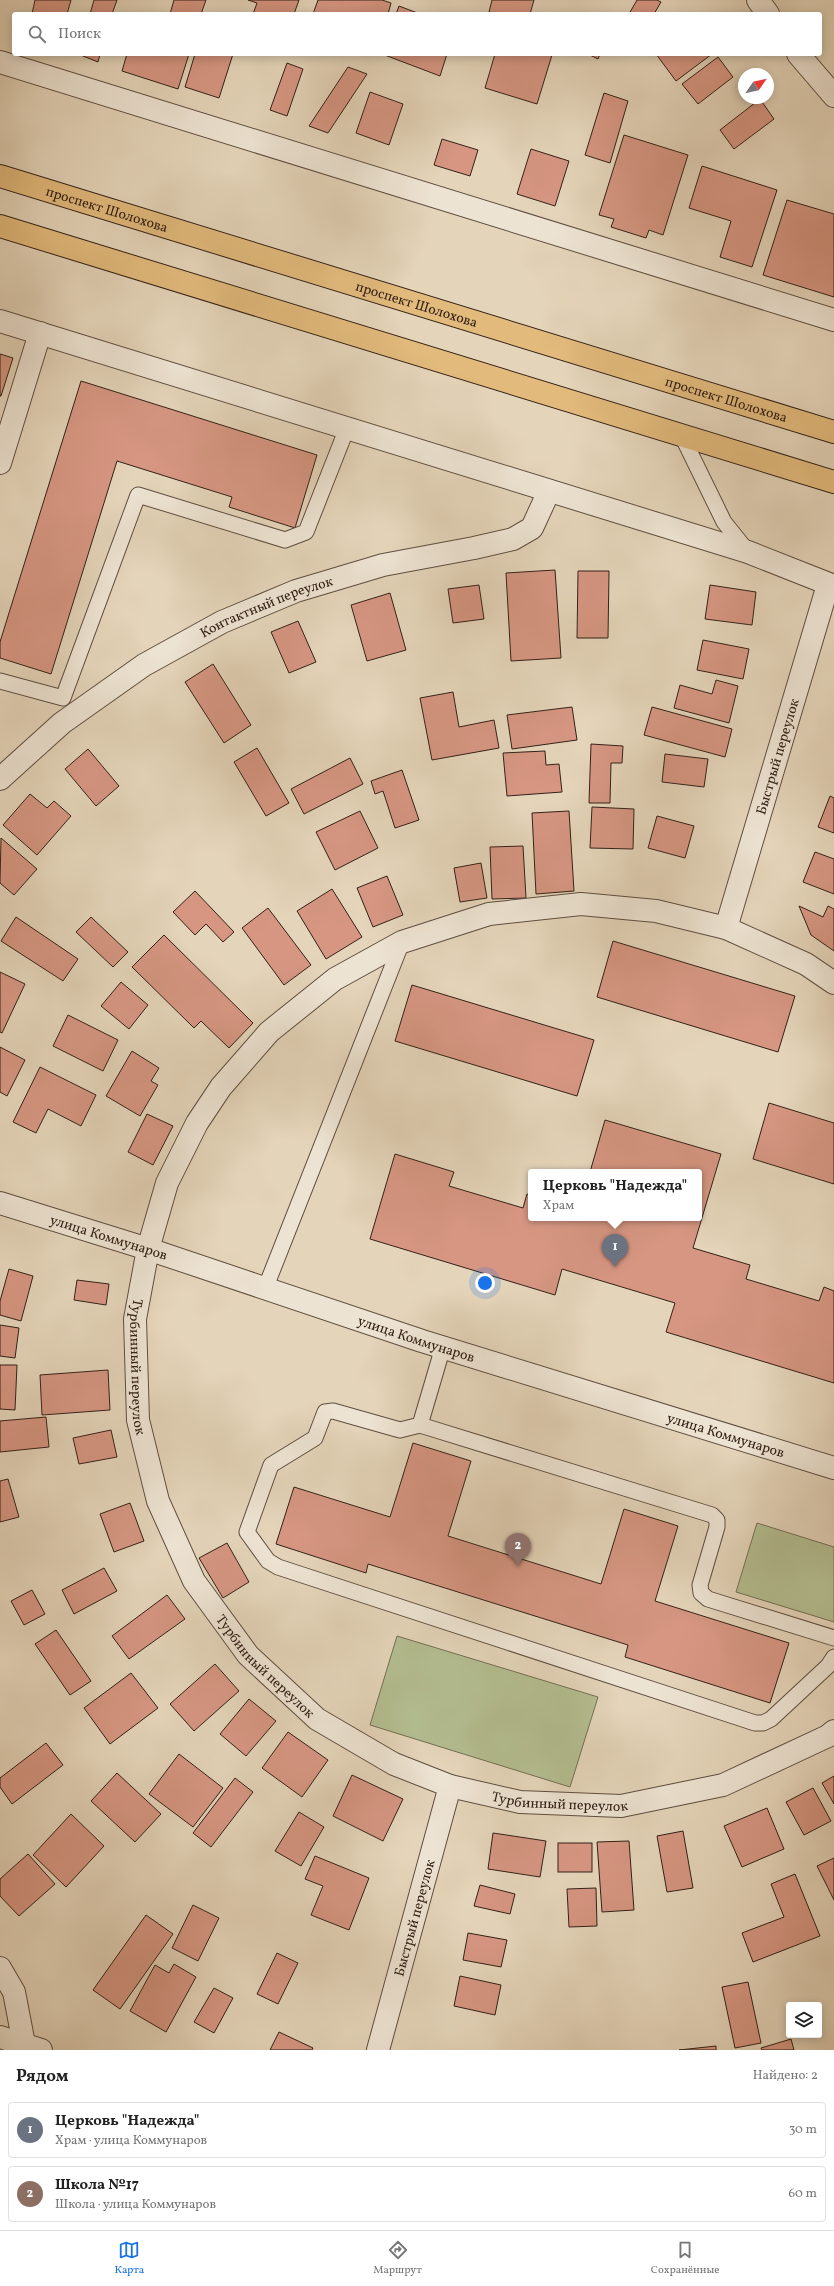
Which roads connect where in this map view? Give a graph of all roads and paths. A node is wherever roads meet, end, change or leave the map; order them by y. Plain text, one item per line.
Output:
1 (758, 0) edge
2 (767, 12) edge
3 (800, 56) edge
4 (0, 62) edge
5 (834, 96) edge
6 (0, 176) edge
7 (0, 226) edge
8 (834, 320) edge
9 (0, 321) edge
10 (40, 333) junction
11 (347, 428) junction
12 (834, 432) edge
13 (682, 436) junction
14 (0, 463) edge
15 (834, 482) edge
16 (549, 491) junction
17 (748, 552) junction
18 (831, 585) edge
19 (0, 681) edge
20 (0, 779) edge
21 (726, 928) junction
22 (402, 942) junction
23 (834, 983) edge
24 (0, 1203) edge
25 (148, 1249) junction
26 (265, 1288) junction
27 (443, 1348) junction
28 (420, 1425) junction
29 (834, 1468) edge
30 (834, 1638) edge
31 (834, 1657) edge
32 (834, 1731) edge
33 (450, 1786) junction
34 (0, 1968) edge
35 (0, 2037) edge
36 (27, 2048) edge
37 (378, 2050) edge

1 - 2 street
3 - 5 street
4 - 8 street
6 - 12 main road, проспект Шолохова
7 - 13 main road
9 - 10 street
10 - 11 street
10 - 14 street
11 - 16 street
11 - 19 lane
13 - 15 main road
13 - 17 lane
16 - 17 street
16 - 20 street, Контактный переулок
17 - 18 street
18 - 21 street, Быстрый переулок
21 - 22 street, Турбинный переулок
21 - 23 street, Турбинный переулок
22 - 25 street, Турбинный переулок
22 - 26 lane
24 - 25 street, улица Коммунаров
25 - 26 street, улица Коммунаров
25 - 33 street, Турбинный переулок
26 - 27 street, улица Коммунаров
27 - 28 lane
27 - 29 street, улица Коммунаров
28 - 30 lane
28 - 31 lane
32 - 33 street, Турбинный переулок
33 - 37 street, Быстрый переулок
34 - 36 street
35 - 36 street

